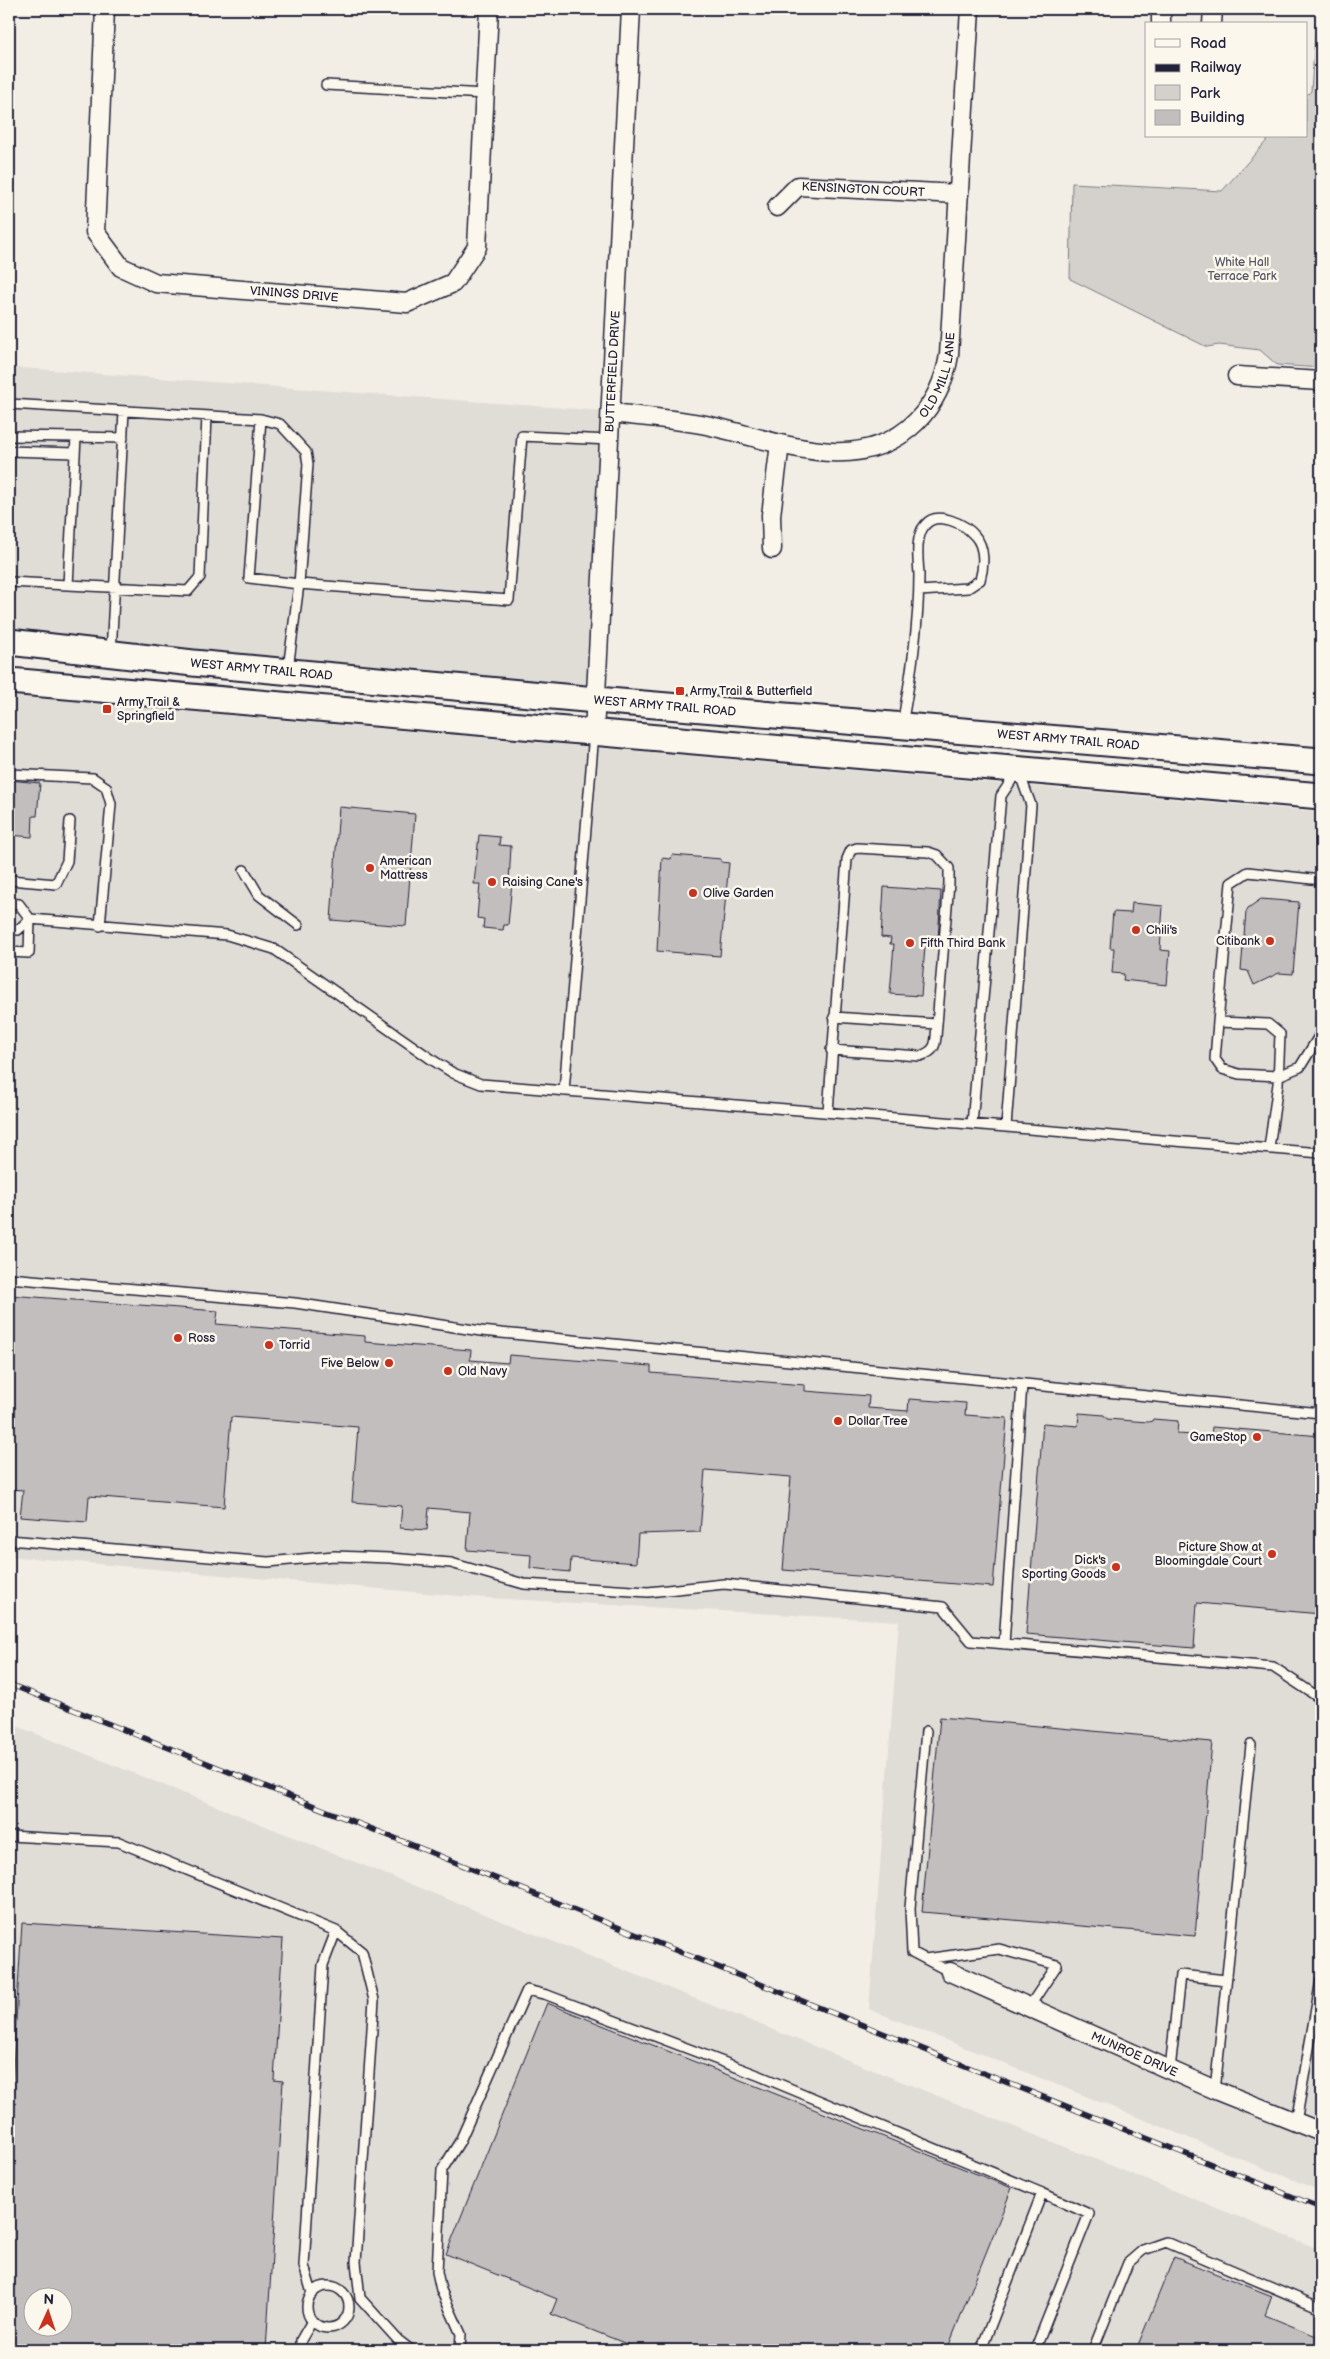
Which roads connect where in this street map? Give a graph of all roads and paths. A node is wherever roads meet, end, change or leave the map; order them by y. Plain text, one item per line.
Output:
1 (105, 9) edge
2 (489, 9) edge
3 (631, 9) edge
4 (970, 9) edge
5 (1161, 9) edge
6 (1213, 9) edge
7 (1160, 22) edge
8 (1212, 22) edge
9 (326, 85) dead end
10 (485, 94) junction
11 (959, 194) junction
12 (777, 207) dead end
13 (1237, 376) dead end
14 (1321, 381) edge
15 (9, 404) edge
16 (124, 411) junction
17 (612, 413) junction
18 (207, 416) junction
19 (261, 418) junction
20 (9, 436) edge
21 (76, 436) junction
22 (123, 438) junction
23 (610, 440) junction
24 (780, 444) junction
25 (9, 451) edge
26 (75, 452) junction
27 (772, 550) dead end
28 (9, 582) edge
29 (299, 584) junction
30 (68, 585) junction
31 (116, 588) junction
32 (919, 591) junction
33 (9, 642) edge
34 (111, 654) junction
35 (288, 672) junction
36 (9, 681) edge
37 (596, 700) junction
38 (902, 726) junction
39 (594, 733) junction
40 (1023, 736) junction
41 (1321, 762) edge
42 (1018, 770) junction
43 (9, 774) edge
44 (1321, 796) edge
45 (70, 821) dead end
46 (244, 870) dead end
47 (9, 880) edge
48 (1321, 880) edge
49 (9, 903) edge
50 (30, 919) junction
51 (298, 925) dead end
52 (100, 926) junction
53 (9, 929) edge
54 (9, 952) edge
55 (834, 1017) junction
56 (1218, 1022) junction
57 (937, 1024) junction
58 (1321, 1033) edge
59 (831, 1050) junction
60 (1278, 1076) junction
61 (564, 1091) junction
62 (828, 1112) junction
63 (972, 1124) junction
64 (1006, 1127) junction
65 (1269, 1148) junction
66 (1321, 1153) edge
67 (9, 1278) edge
68 (1022, 1384) junction
69 (1321, 1413) edge
70 (9, 1540) edge
71 (1004, 1644) junction
72 (1321, 1698) edge
73 (926, 1731) dead end
74 (1251, 1745) dead end
75 (9, 1836) edge
76 (336, 1931) junction
77 (925, 1959) junction
78 (950, 1972) joint
79 (1226, 1980) junction
80 (1321, 1980) edge
81 (1028, 2007) junction
82 (1170, 2070) junction
83 (1215, 2090) junction
84 (1296, 2122) junction
85 (1321, 2132) edge
86 (1042, 2193) junction
87 (312, 2293) junction
88 (1321, 2308) edge
89 (312, 2321) junction
90 (301, 2350) edge
91 (411, 2350) edge
92 (460, 2350) edge
93 (981, 2350) edge
94 (1035, 2350) edge
95 (1093, 2350) edge

1 - 10 street, VININGS DRIVE
2 - 10 street, VININGS DRIVE
3 - 17 street, BUTTERFIELD DRIVE
4 - 11 street, OLD MILL LANE
5 - 7 street
6 - 8 street
9 - 10 lane
11 - 12 street, KENSINGTON COURT
11 - 24 street, OLD MILL LANE
13 - 14 street
15 - 16 lane
16 - 18 lane
16 - 22 lane
17 - 23 street, BUTTERFIELD DRIVE
17 - 24 street, OLD MILL LANE
18 - 19 lane
18 - 31 lane
19 - 29 lane
19 - 29 lane
20 - 21 lane
21 - 22 lane
21 - 26 lane
22 - 31 lane
23 - 29 lane
23 - 37 street, BUTTERFIELD DRIVE
24 - 27 street
25 - 26 lane
26 - 30 lane
28 - 30 lane
29 - 35 lane
30 - 31 lane
31 - 34 lane
32 - 32 lane
32 - 38 lane
33 - 34 main road, WEST ARMY TRAIL ROAD
34 - 35 main road, WEST ARMY TRAIL ROAD
35 - 37 main road, WEST ARMY TRAIL ROAD
36 - 39 main road
37 - 38 main road, WEST ARMY TRAIL ROAD
37 - 39 street, BUTTERFIELD DRIVE
38 - 40 main road, WEST ARMY TRAIL ROAD
39 - 42 main road
39 - 61 lane
40 - 41 main road, WEST ARMY TRAIL ROAD
40 - 42 main road
42 - 44 main road
42 - 63 lane
42 - 64 lane
43 - 52 lane
45 - 47 lane
46 - 51 lane
48 - 56 lane
49 - 50 lane
50 - 52 lane
50 - 53 lane
50 - 54 lane
52 - 61 lane
55 - 57 lane
55 - 57 lane
55 - 59 lane
56 - 60 lane
56 - 60 lane
57 - 59 lane
58 - 60 lane
59 - 62 lane
60 - 65 lane
61 - 62 lane
62 - 63 lane
63 - 64 lane
64 - 65 lane
65 - 66 lane
67 - 68 lane
68 - 69 lane
68 - 71 lane
70 - 71 lane
71 - 72 lane
73 - 77 lane
74 - 79 lane
75 - 76 lane
76 - 87 lane
76 - 91 lane
77 - 78 lane
77 - 81 lane
78 - 81 street, MUNROE DRIVE
79 - 82 lane
79 - 83 lane
80 - 84 lane
81 - 82 street, MUNROE DRIVE
82 - 83 street, MUNROE DRIVE
83 - 84 street, MUNROE DRIVE
84 - 85 street, MUNROE DRIVE
86 - 92 lane
86 - 93 lane
86 - 94 lane
87 - 89 lane
87 - 89 lane
88 - 95 lane
89 - 90 lane

